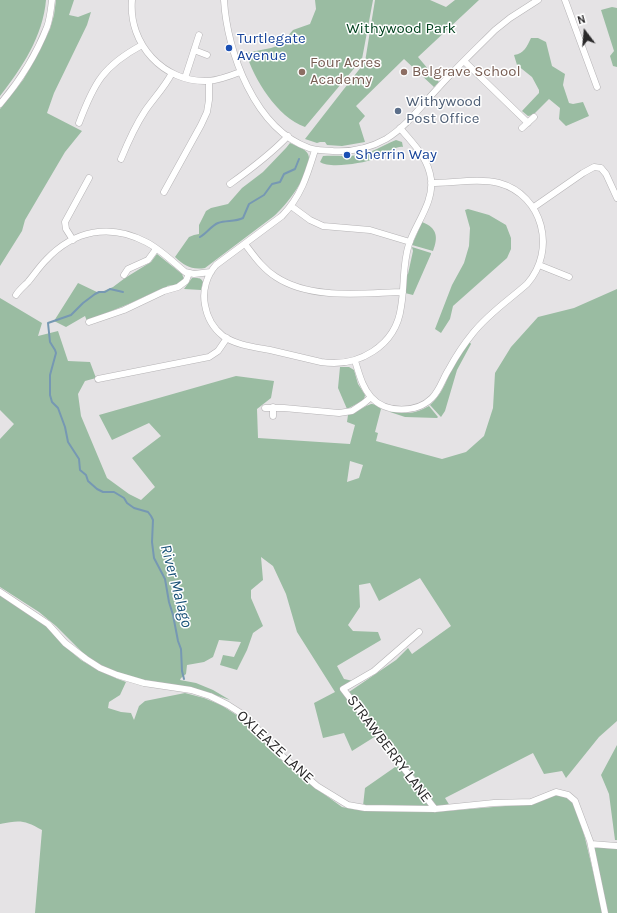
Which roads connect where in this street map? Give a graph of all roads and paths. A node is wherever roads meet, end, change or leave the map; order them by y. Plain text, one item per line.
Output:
1 (52, 0) edge
2 (132, 0) edge
3 (224, 0) edge
4 (538, 0) edge
5 (565, 0) edge
6 (199, 35) dead end
7 (142, 45) junction
8 (194, 50) junction
9 (207, 55) dead end
10 (464, 61) junction
11 (240, 72) junction
12 (172, 73) junction
13 (185, 78) junction
14 (209, 81) junction
15 (597, 87) dead end
16 (0, 104) edge
17 (534, 117) dead end
18 (79, 123) dead end
19 (528, 123) junction
20 (400, 128) junction
21 (522, 128) dead end
22 (288, 136) junction
23 (121, 139) dead end
24 (127, 142) junction
25 (315, 150) junction
26 (121, 159) dead end
27 (89, 178) dead end
28 (432, 183) junction
29 (230, 184) dead end
30 (164, 192) dead end
31 (617, 198) edge
32 (291, 206) junction
33 (534, 207) junction
34 (72, 240) junction
35 (410, 242) junction
36 (245, 244) junction
37 (156, 248) junction
38 (540, 265) junction
39 (211, 272) junction
40 (189, 273) junction
41 (124, 275) dead end
42 (569, 277) dead end
43 (402, 292) junction
44 (16, 295) dead end
45 (89, 322) dead end
46 (227, 338) junction
47 (355, 361) junction
48 (104, 385) dead end
49 (371, 397) junction
50 (264, 408) dead end
51 (273, 408) junction
52 (273, 416) dead end
53 (0, 592) edge
54 (419, 632) dead end
55 (435, 809) junction
56 (591, 844) junction
57 (617, 846) edge
58 (605, 913) edge

1 - 16 street
2 - 7 street
3 - 11 street
4 - 10 street
5 - 15 street
6 - 8 street
7 - 12 street
7 - 18 street
8 - 9 street
8 - 13 street
10 - 19 street
10 - 20 street
11 - 14 street
11 - 22 street
12 - 13 street
12 - 24 street
13 - 14 street
14 - 30 street
17 - 19 street
19 - 21 street
20 - 25 street
20 - 28 street
22 - 25 street
22 - 29 street
23 - 24 street
24 - 26 street
25 - 32 street
27 - 34 street
28 - 33 street
28 - 35 street
31 - 33 street
32 - 35 street
32 - 36 street
33 - 38 street
34 - 37 street
34 - 44 street
35 - 43 street
36 - 39 street
36 - 43 street
37 - 40 street
37 - 41 street
38 - 42 street
38 - 49 street
39 - 40 street
39 - 46 street
40 - 45 street
43 - 47 street
46 - 47 street
46 - 48 street
47 - 49 street
49 - 51 street
50 - 51 street
51 - 52 street
53 - 55 street, OXLEAZE LANE
54 - 55 street, STRAWBERRY LANE
55 - 56 street, OXLEAZE LANE
56 - 57 street
56 - 58 street, OXLEAZE LANE

